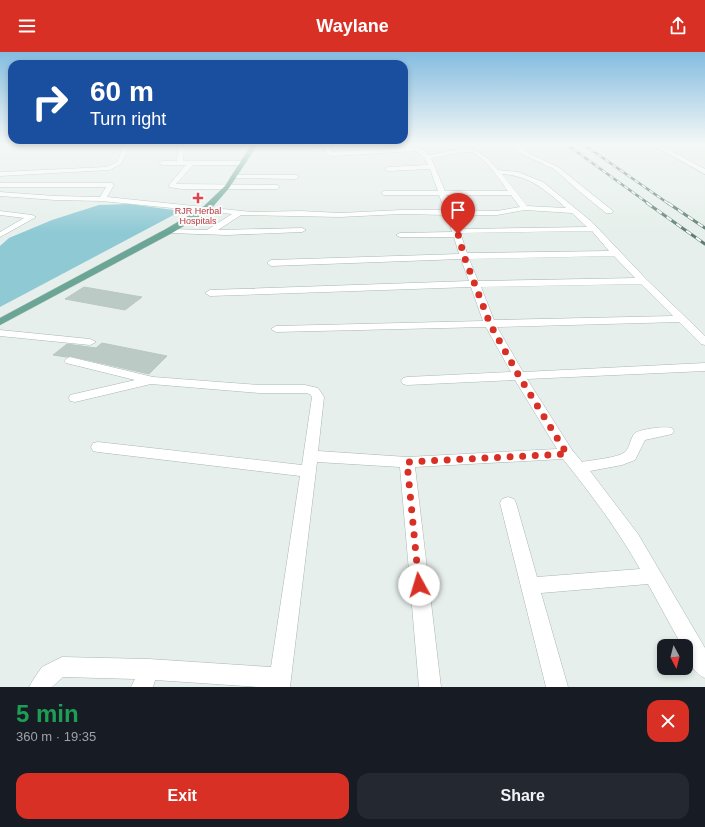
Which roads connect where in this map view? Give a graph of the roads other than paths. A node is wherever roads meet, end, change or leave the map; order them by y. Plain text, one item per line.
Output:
1 (0, 174) edge
2 (8, 174) junction
3 (14, 174) edge
4 (117, 174) edge
5 (182, 174) edge
6 (236, 174) edge
7 (435, 174) edge
8 (497, 174) edge
9 (518, 174) edge
10 (562, 174) edge
11 (0, 177) edge
12 (234, 177) junction
13 (296, 177) dead end
14 (114, 179) junction
15 (0, 185) edge
16 (227, 187) junction
17 (277, 187) dead end
18 (384, 193) dead end
19 (442, 193) junction
20 (512, 193) junction
21 (0, 194) edge
22 (102, 199) junction
23 (525, 208) junction
24 (206, 209) junction
25 (574, 211) junction
26 (609, 211) dead end
27 (0, 213) edge
28 (450, 213) junction
29 (238, 214) junction
30 (594, 229) junction
31 (302, 230) dead end
32 (169, 231) junction
33 (208, 233) junction
34 (457, 233) junction
35 (0, 235) edge
36 (400, 235) dead end
37 (616, 253) junction
38 (464, 256) junction
39 (271, 263) dead end
40 (643, 281) junction
41 (475, 284) junction
42 (210, 293) dead end
43 (681, 319) junction
44 (0, 322) edge
45 (490, 324) junction
46 (276, 329) dead end
47 (0, 333) edge
48 (90, 342) dead end
49 (705, 342) edge
50 (70, 362) dead end
51 (705, 367) edge
52 (519, 376) junction
53 (153, 381) junction
54 (407, 381) dead end
55 (75, 398) dead end
56 (668, 431) dead end
57 (98, 447) dead end
58 (567, 454) junction
59 (407, 462) junction
60 (310, 464) junction
61 (578, 468) junction
62 (508, 503) dead end
63 (653, 576) junction
64 (531, 586) junction
65 (705, 666) edge
66 (146, 678) edge
67 (279, 683) edge
68 (40, 687) edge
69 (430, 687) edge
70 (557, 687) edge

1 - 2 street
2 - 3 street
2 - 11 street
4 - 14 street
5 - 16 street
6 - 12 main road
7 - 19 street
8 - 20 street
9 - 25 street
10 - 26 street
12 - 13 street
12 - 16 main road
14 - 15 street
14 - 22 street
16 - 17 street
16 - 24 main road
18 - 19 street
19 - 20 street
19 - 28 street
20 - 23 street
21 - 22 street
22 - 24 street
23 - 25 street
23 - 28 street
24 - 29 street
24 - 32 main road
25 - 30 street
27 - 35 street
28 - 29 street
28 - 34 street
29 - 33 street
30 - 34 street
30 - 37 street
31 - 33 street
32 - 33 street
32 - 44 main road
34 - 36 street
34 - 38 street
37 - 38 street
37 - 40 street
38 - 39 street
38 - 41 street
40 - 41 street
40 - 43 street
41 - 42 street
41 - 45 street
43 - 45 street
43 - 49 street
45 - 46 street
45 - 52 street
47 - 48 street
50 - 53 street
51 - 52 street
52 - 54 street
52 - 58 street
53 - 55 street
53 - 60 street
56 - 61 street
57 - 60 street
58 - 59 street
58 - 61 street
59 - 60 street
59 - 69 street
60 - 67 street
61 - 63 street
62 - 64 street
63 - 64 street
63 - 65 street
64 - 70 street
66 - 67 street
66 - 68 street

